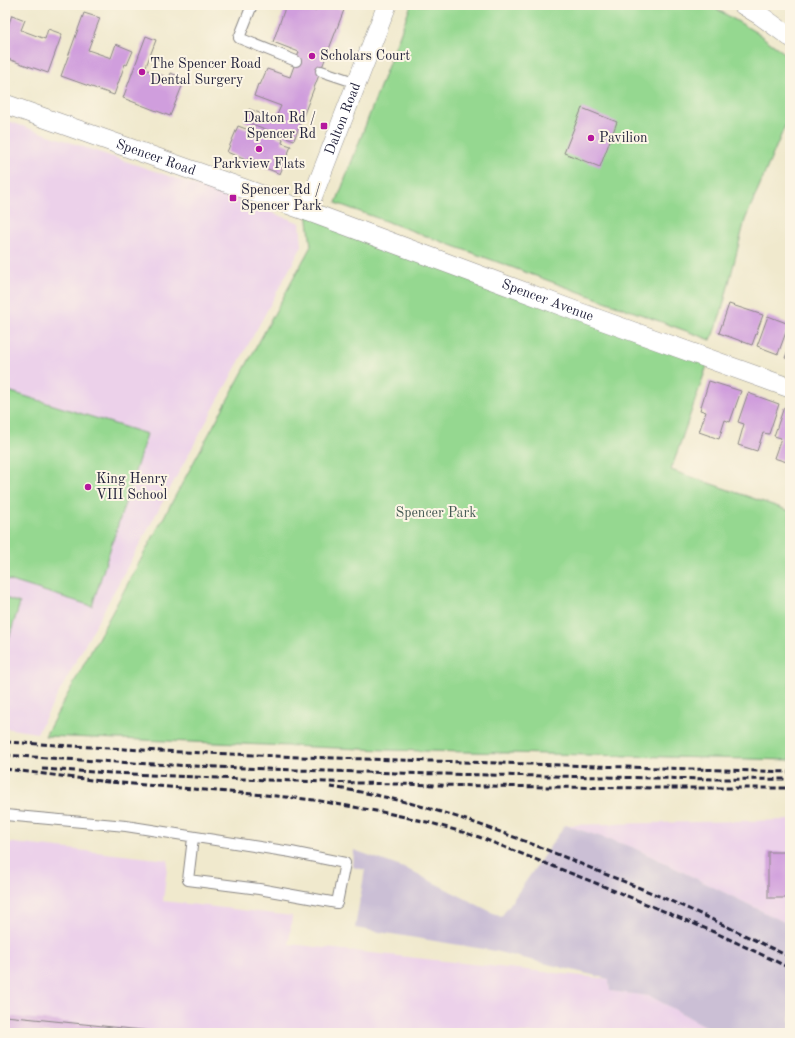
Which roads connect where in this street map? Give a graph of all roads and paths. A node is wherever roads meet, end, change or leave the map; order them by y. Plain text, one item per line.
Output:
1 (252, 5) edge
2 (387, 5) edge
3 (743, 5) edge
4 (790, 37) edge
5 (296, 61) dead end
6 (321, 71) dead end
7 (356, 83) junction
8 (5, 104) edge
9 (307, 211) junction
10 (790, 388) edge
11 (5, 815) edge
12 (193, 838) junction

1 - 5 lane
2 - 7 street, Dalton Road
3 - 4 street
6 - 7 lane
7 - 9 street, Dalton Road
8 - 9 street, Spencer Road
9 - 10 street, Spencer Avenue
11 - 12 lane
12 - 12 lane

